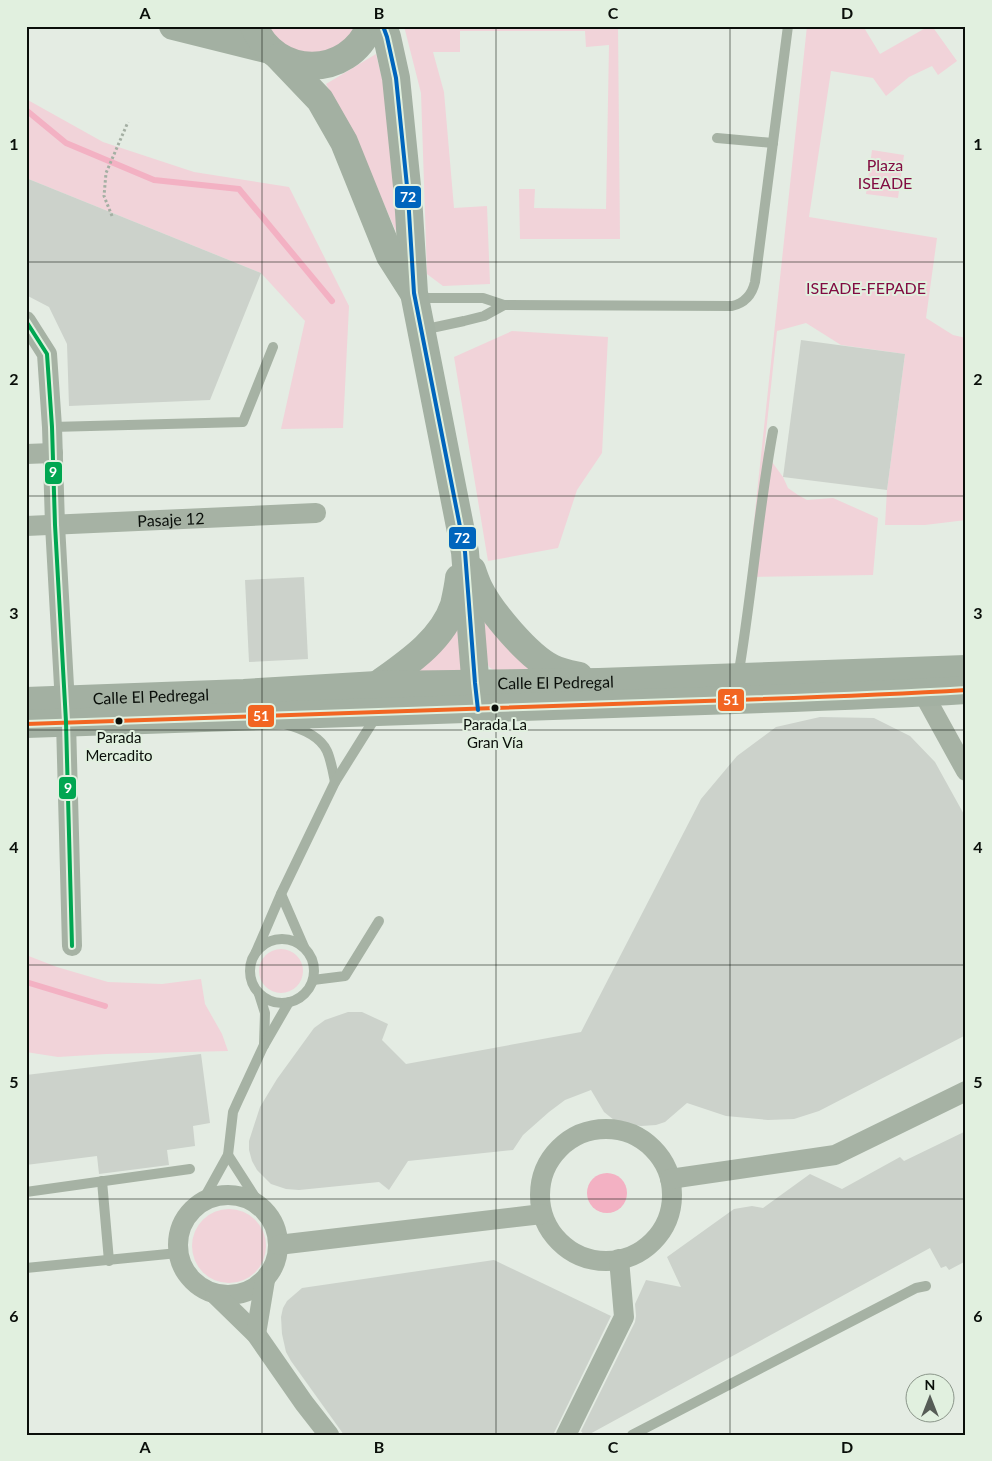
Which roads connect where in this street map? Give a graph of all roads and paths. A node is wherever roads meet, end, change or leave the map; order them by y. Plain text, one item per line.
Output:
1 (173, 26) edge
2 (254, 26) edge
3 (370, 26) edge
4 (383, 26) edge
5 (788, 26) edge
6 (275, 53) junction
7 (128, 122) dead end
8 (717, 138) dead end
9 (773, 143) junction
10 (112, 216) dead end
11 (414, 295) junction
12 (504, 305) junction
13 (26, 322) edge
14 (421, 330) junction
15 (273, 346) dead end
16 (52, 427) junction
17 (773, 431) dead end
18 (53, 453) junction
19 (26, 454) edge
20 (316, 513) dead end
21 (55, 525) junction
22 (26, 526) edge
23 (465, 552) junction
24 (966, 669) edge
25 (738, 678) junction
26 (599, 682) junction
27 (966, 690) edge
28 (923, 693) junction
29 (476, 696) junction
30 (378, 698) junction
31 (26, 701) edge
32 (65, 711) junction
33 (255, 716) junction
34 (26, 724) edge
35 (966, 771) edge
36 (335, 782) junction
37 (281, 894) junction
38 (379, 921) dead end
39 (72, 946) dead end
40 (305, 948) junction
41 (256, 952) junction
42 (313, 980) junction
43 (259, 994) junction
44 (289, 1002) junction
45 (264, 1048) junction
46 (966, 1091) edge
47 (228, 1155) junction
48 (190, 1169) dead end
49 (670, 1180) junction
50 (102, 1182) junction
51 (26, 1192) edge
52 (202, 1202) junction
53 (264, 1211) junction
54 (542, 1214) junction
55 (278, 1245) junction
56 (178, 1253) junction
57 (619, 1259) junction
58 (109, 1261) junction
59 (26, 1268) edge
60 (265, 1280) junction
61 (926, 1286) dead end
62 (215, 1294) junction
63 (256, 1334) junction
64 (329, 1435) edge
65 (566, 1435) edge
66 (632, 1435) edge

1 - 6 main road
2 - 6 main road
3 - 6 main road
4 - 11 main road
5 - 9 lane
6 - 11 main road
7 - 10 path
8 - 9 lane
9 - 12 lane
11 - 12 lane
11 - 14 main road
12 - 14 lane
13 - 16 street
14 - 23 main road
15 - 16 lane
16 - 18 street
17 - 25 lane
18 - 19 street
18 - 21 street
20 - 21 street, Pasaje 12
21 - 22 street, Pasaje 12
21 - 32 street
23 - 26 main road
23 - 29 main road
23 - 30 main road
24 - 25 main road, Calle El Pedregal
25 - 26 main road, Calle El Pedregal
26 - 29 main road, Calle El Pedregal
27 - 28 main road, Calle El Pedregal
28 - 29 main road, Calle El Pedregal
28 - 35 street
29 - 30 main road, Calle El Pedregal
30 - 32 main road, Calle El Pedregal
30 - 33 main road, Calle El Pedregal
30 - 36 lane
31 - 32 main road, Calle El Pedregal
32 - 33 main road, Calle El Pedregal
32 - 34 main road, Calle El Pedregal
32 - 39 street
33 - 36 lane
36 - 37 lane
37 - 40 lane
37 - 41 lane
38 - 42 lane
40 - 41 lane
40 - 42 lane
41 - 43 lane
42 - 44 lane
43 - 44 lane
43 - 45 lane
44 - 45 lane
45 - 47 lane
46 - 49 street
47 - 52 lane
47 - 53 lane
48 - 50 lane
49 - 54 street
49 - 57 street
50 - 51 lane
50 - 58 lane
52 - 53 street
52 - 56 street
53 - 55 street
54 - 55 street
54 - 57 street
55 - 60 street
56 - 58 lane
56 - 62 street
57 - 65 street
58 - 59 lane
60 - 62 street
60 - 63 street
61 - 66 lane
62 - 63 street
63 - 64 street

